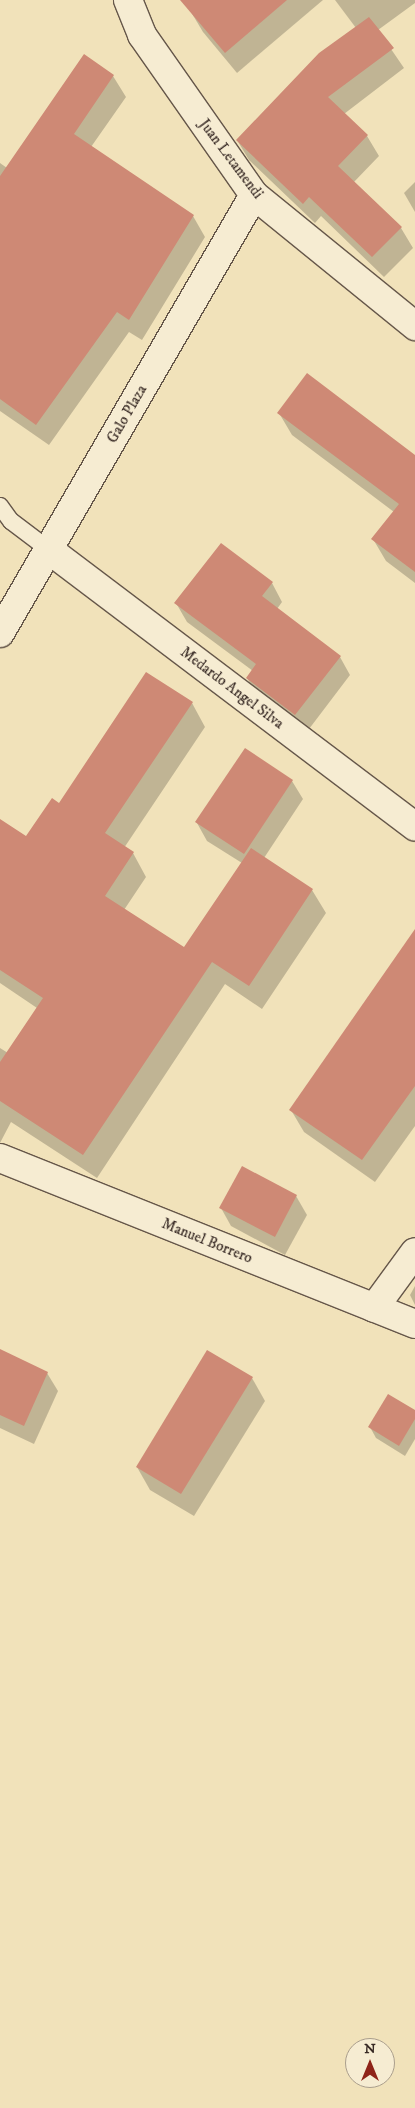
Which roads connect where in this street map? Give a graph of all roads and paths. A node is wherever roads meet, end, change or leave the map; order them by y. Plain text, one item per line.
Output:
1 (128, 0) edge
2 (254, 195) junction
3 (415, 326) edge
4 (0, 506) edge
5 (48, 549) junction
6 (0, 633) edge
7 (415, 827) edge
8 (0, 1158) edge
9 (415, 1252) edge
10 (374, 1308) junction
11 (415, 1324) edge

1 - 2 street, Juan Letamendi
2 - 3 street, Juan Letamendi
2 - 5 street, Galo Plaza
4 - 5 lane
5 - 6 street, Galo Plaza
5 - 7 street, Medardo Angel Silva
8 - 10 street, Manuel Borrero
9 - 10 street
10 - 11 street, Manuel Borrero

